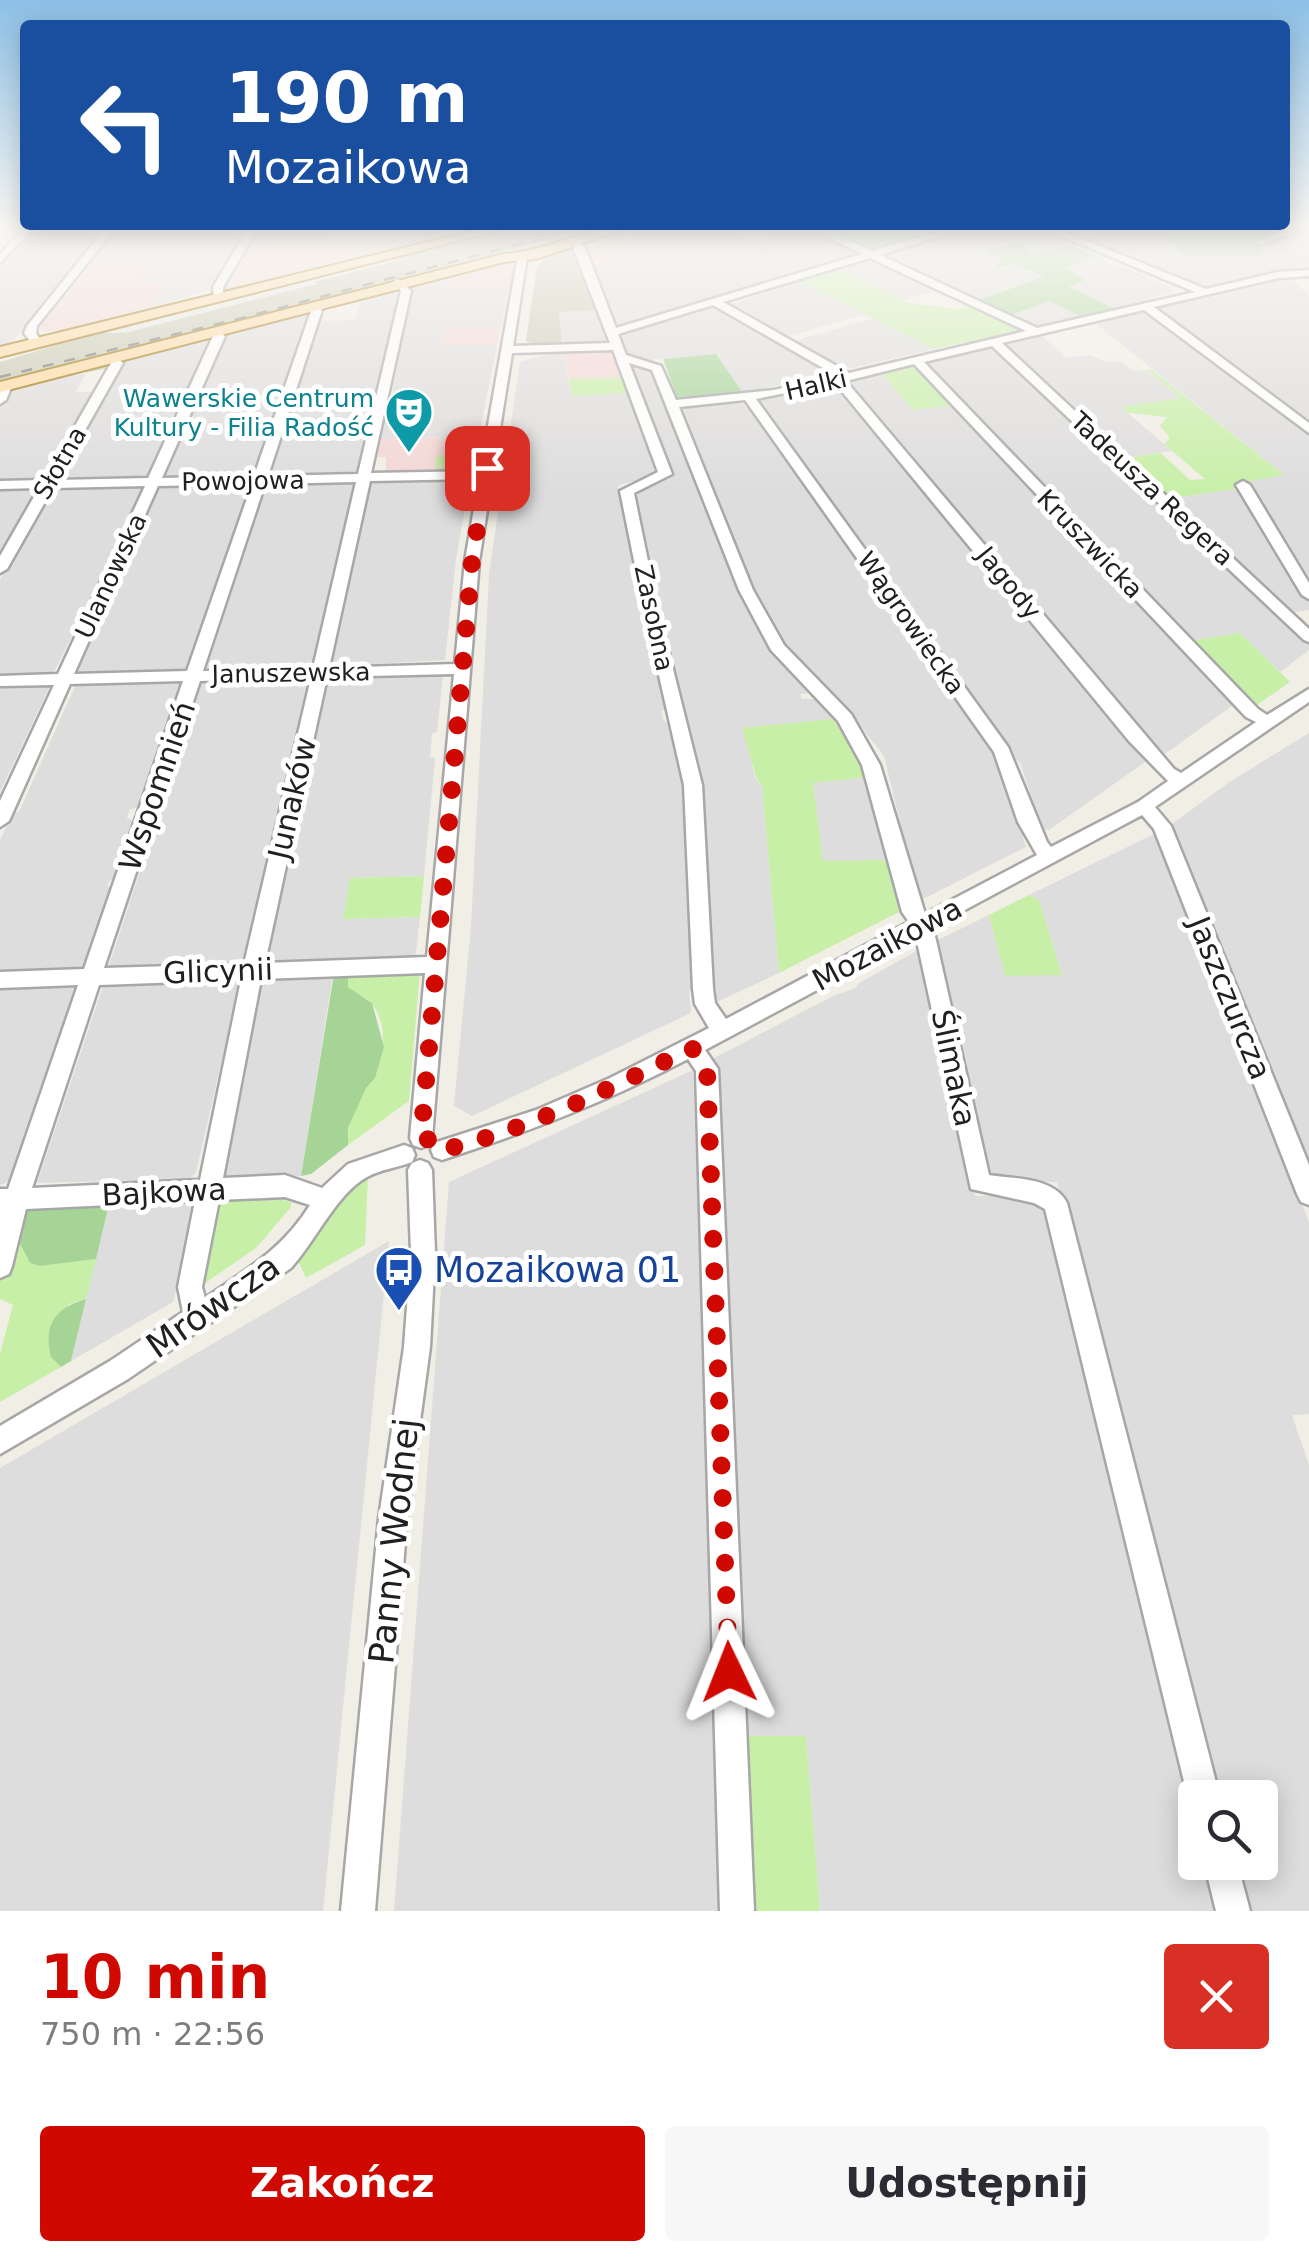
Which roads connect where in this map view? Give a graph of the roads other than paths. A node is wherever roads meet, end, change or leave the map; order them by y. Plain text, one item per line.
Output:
1 (43, 313) edge
2 (157, 313) edge
3 (290, 313) edge
4 (316, 313) edge
5 (401, 313) edge
6 (515, 313) edge
7 (605, 313) edge
8 (690, 313) edge
9 (734, 313) edge
10 (996, 313) edge
11 (1116, 313) edge
12 (1156, 313) edge
13 (215, 332) junction
14 (1036, 332) junction
15 (994, 342) junction
16 (37, 343) junction
17 (617, 345) junction
18 (508, 350) junction
19 (0, 352) edge
20 (114, 358) junction
21 (916, 360) junction
22 (843, 378) junction
23 (2, 391) edge
24 (749, 398) junction
25 (671, 404) junction
26 (1309, 429) edge
27 (486, 475) junction
28 (364, 479) junction
29 (259, 481) junction
30 (153, 483) junction
31 (48, 484) junction
32 (0, 485) edge
33 (1243, 486) dead end
34 (0, 569) edge
35 (1309, 595) edge
36 (1309, 637) edge
37 (463, 669) junction
38 (320, 672) junction
39 (194, 675) junction
40 (64, 679) junction
41 (0, 680) edge
42 (1309, 694) edge
43 (1269, 723) junction
44 (1184, 782) junction
45 (1144, 806) junction
46 (0, 821) edge
47 (1050, 858) junction
48 (922, 925) junction
49 (437, 965) junction
50 (253, 970) junction
51 (93, 976) junction
52 (0, 980) edge
53 (722, 1032) junction
54 (692, 1048) junction
55 (422, 1153) junction
56 (209, 1190) junction
57 (1309, 1194) edge
58 (8, 1200) edge
59 (326, 1200) junction
60 (0, 1266) edge
61 (196, 1319) junction
62 (0, 1441) edge
63 (1199, 1780) edge
64 (1224, 1880) edge
65 (358, 1911) edge
66 (738, 1911) edge
67 (1232, 1911) edge

1 - 16 street
2 - 16 main road
3 - 13 main road
4 - 29 street, Wspomnień
5 - 28 street, Junaków
6 - 18 street, Panny Wodnej
7 - 17 street, Zasobna
8 - 17 street
9 - 22 street, Jagody
10 - 14 street
11 - 14 street, Halki
12 - 26 street
13 - 20 main road
13 - 30 street, Ulanowska
14 - 15 street, Halki
15 - 21 street, Halki
15 - 36 street, Tadeusza Regera
16 - 19 main road
17 - 18 street
17 - 25 street, Ślimaka
17 - 53 street, Zasobna
18 - 27 street, Panny Wodnej
20 - 23 main road
20 - 31 street, Słotna
21 - 22 street, Halki
21 - 43 street, Kruszwicka
22 - 24 street, Halki
22 - 44 street, Jagody
24 - 25 street, Halki
24 - 47 street, Wągrowiecka
25 - 48 street, Ślimaka
27 - 28 street, Powojowa
27 - 37 street, Panny Wodnej
28 - 29 street, Powojowa
28 - 38 street, Junaków
29 - 30 street, Powojowa
29 - 39 street, Wspomnień
30 - 31 street, Powojowa
30 - 40 street, Ulanowska
31 - 32 street, Powojowa
31 - 34 street, Słotna
33 - 35 street
37 - 38 street, Januszewska
37 - 49 street, Panny Wodnej
38 - 39 street, Januszewska
38 - 50 street, Junaków
39 - 40 street, Januszewska
39 - 51 street, Wspomnień
40 - 41 street, Januszewska
40 - 46 street, Ulanowska
42 - 43 street, Mozaikowa
43 - 44 street, Mozaikowa
44 - 45 street, Mozaikowa
45 - 47 street, Mozaikowa
45 - 57 street, Jaszczurcza
47 - 48 street, Mozaikowa
48 - 53 street, Mozaikowa
48 - 63 street, Ślimaka
49 - 50 street, Glicynii
49 - 55 street, Panny Wodnej
50 - 51 street, Glicynii
50 - 56 street, Junaków
51 - 52 street, Glicynii
51 - 58 street, Wspomnień
53 - 54 street, Mozaikowa
54 - 55 street, Mozaikowa
54 - 66 street
55 - 59 street, Mrówcza
55 - 65 street, Panny Wodnej
56 - 58 street, Bajkowa
56 - 59 street, Bajkowa
56 - 61 street, Junaków
58 - 60 street, Wspomnień
59 - 61 street, Mrówcza
61 - 62 street, Mrówcza
64 - 67 street

